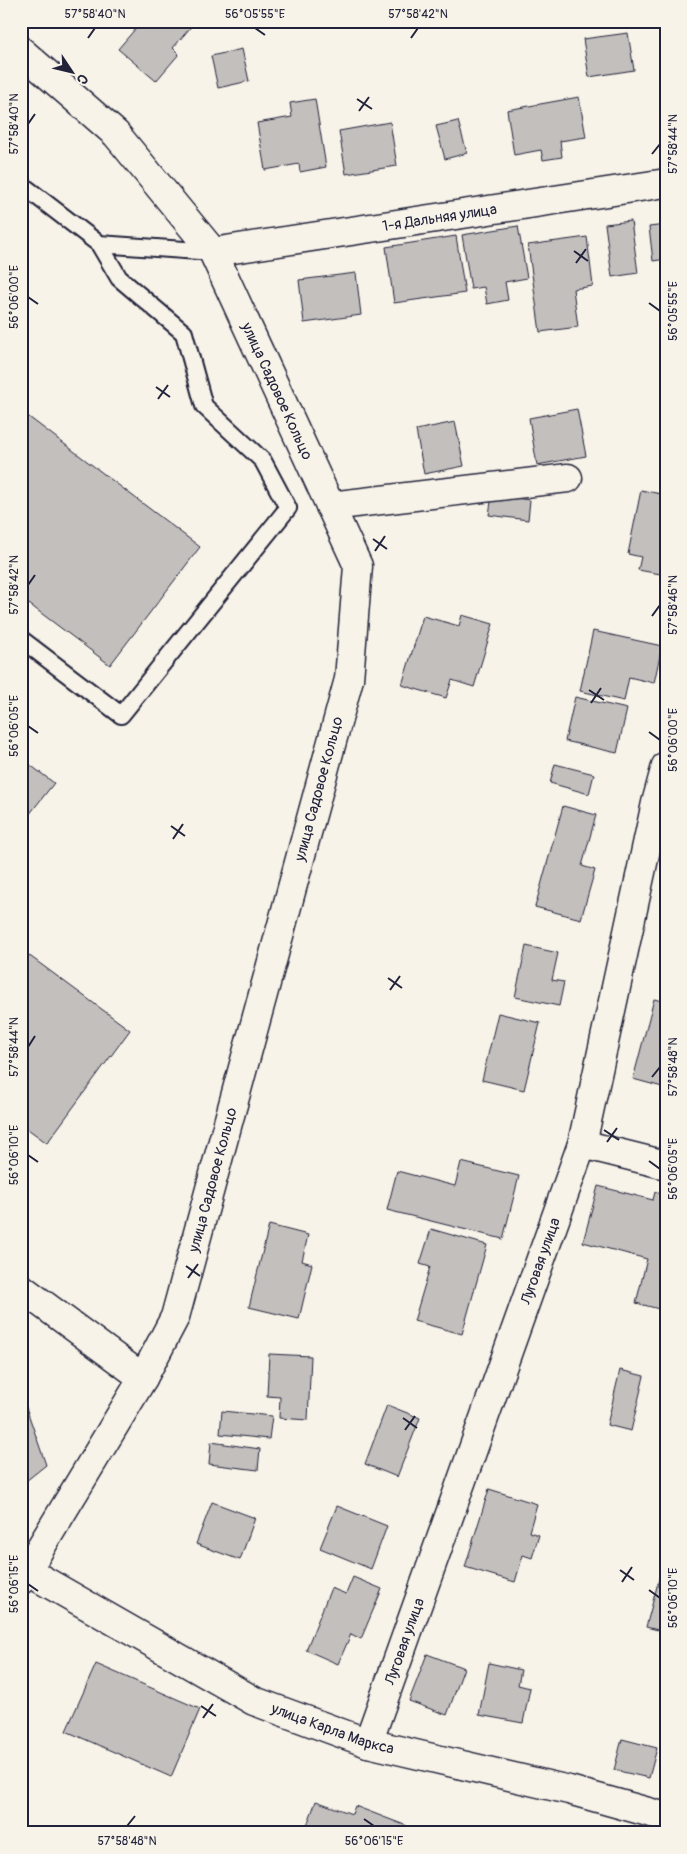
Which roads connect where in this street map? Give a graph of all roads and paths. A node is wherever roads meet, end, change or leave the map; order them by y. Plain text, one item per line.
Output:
1 (21, 51) edge
2 (666, 183) edge
3 (21, 184) edge
4 (99, 244) junction
5 (213, 252) junction
6 (568, 478) dead end
7 (330, 506) junction
8 (21, 639) edge
9 (666, 766) edge
10 (661, 804) edge
11 (582, 1144) junction
12 (666, 1164) edge
13 (21, 1288) edge
14 (143, 1378) junction
15 (24, 1575) edge
16 (368, 1742) junction
17 (666, 1817) edge

1 - 5 street, улица Садовое Кольцо
2 - 5 street, 1-я Дальняя улица
3 - 4 lane
4 - 5 lane
4 - 8 lane
5 - 7 street, улица Садовое Кольцо
6 - 7 street
7 - 14 street, улица Садовое Кольцо
9 - 10 street, Луговая улица
10 - 11 street, Луговая улица
11 - 12 street
11 - 16 street, Луговая улица
13 - 14 street
14 - 15 street, улица Садовое Кольцо
15 - 16 street, улица Карла Маркса
16 - 17 street, улица Карла Маркса

